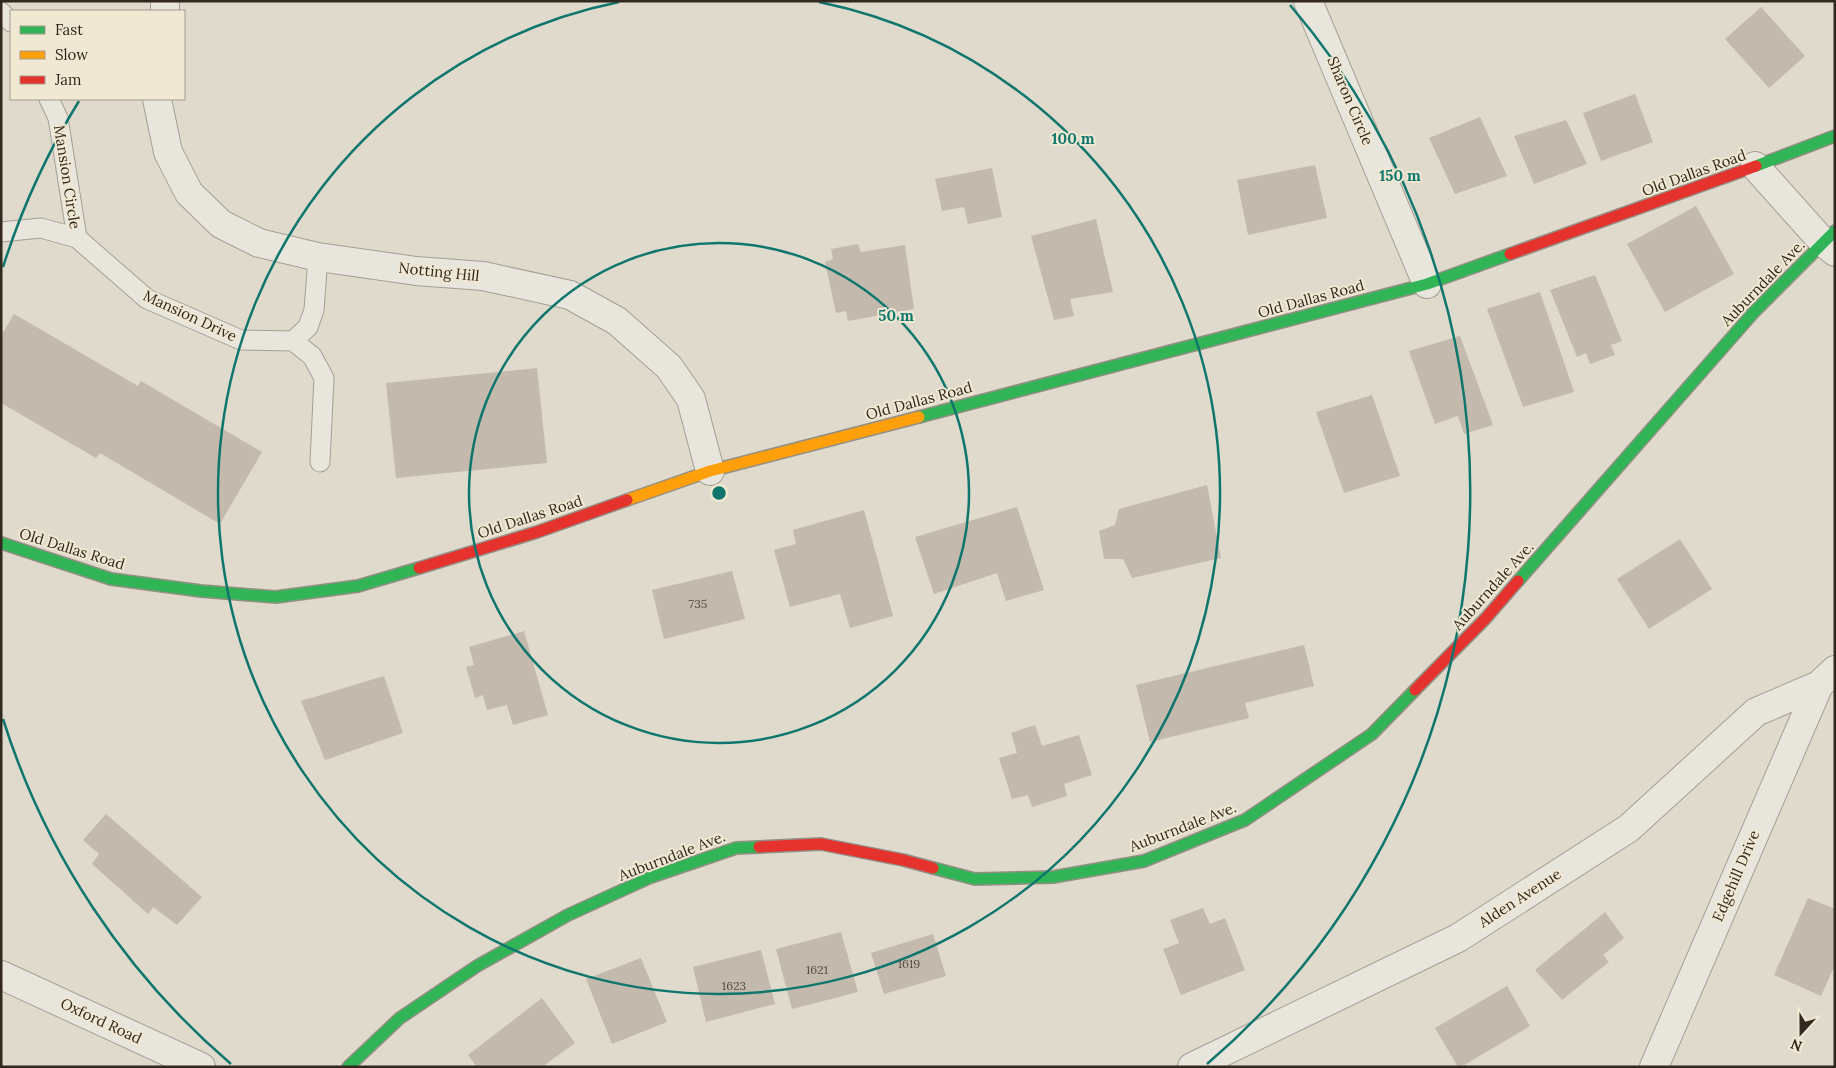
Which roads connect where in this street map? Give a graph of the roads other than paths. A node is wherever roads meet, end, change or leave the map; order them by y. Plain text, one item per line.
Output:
1 (1308, 1) edge
2 (1, 12) edge
3 (10, 21) edge
4 (50, 100) edge
5 (158, 100) edge
6 (1835, 136) edge
7 (1755, 166) junction
8 (1, 232) edge
9 (77, 238) junction
10 (1831, 242) edge
11 (318, 257) junction
12 (1428, 284) junction
13 (293, 341) junction
14 (320, 462) dead end
15 (710, 471) junction
16 (1, 543) edge
17 (1827, 678) edge
18 (1, 974) edge
19 (201, 1067) edge
20 (348, 1067) edge
21 (1192, 1067) edge
22 (1654, 1067) edge

1 - 12 street, Sharon Circle
2 - 3 lane
4 - 9 lane, Mansion Circle
5 - 11 street, Notting Hill
6 - 7 street, Old Dallas Road
7 - 10 street
7 - 12 street, Old Dallas Road
8 - 9 lane, Mansion Circle
9 - 13 lane, Mansion Drive
10 - 20 street, Auburndale Ave.
11 - 13 lane
11 - 15 street, Notting Hill
12 - 15 street, Old Dallas Road
13 - 14 lane
15 - 16 street, Old Dallas Road
17 - 21 street, Alden Avenue
17 - 22 street, Edgehill Drive
18 - 19 street, Oxford Road

